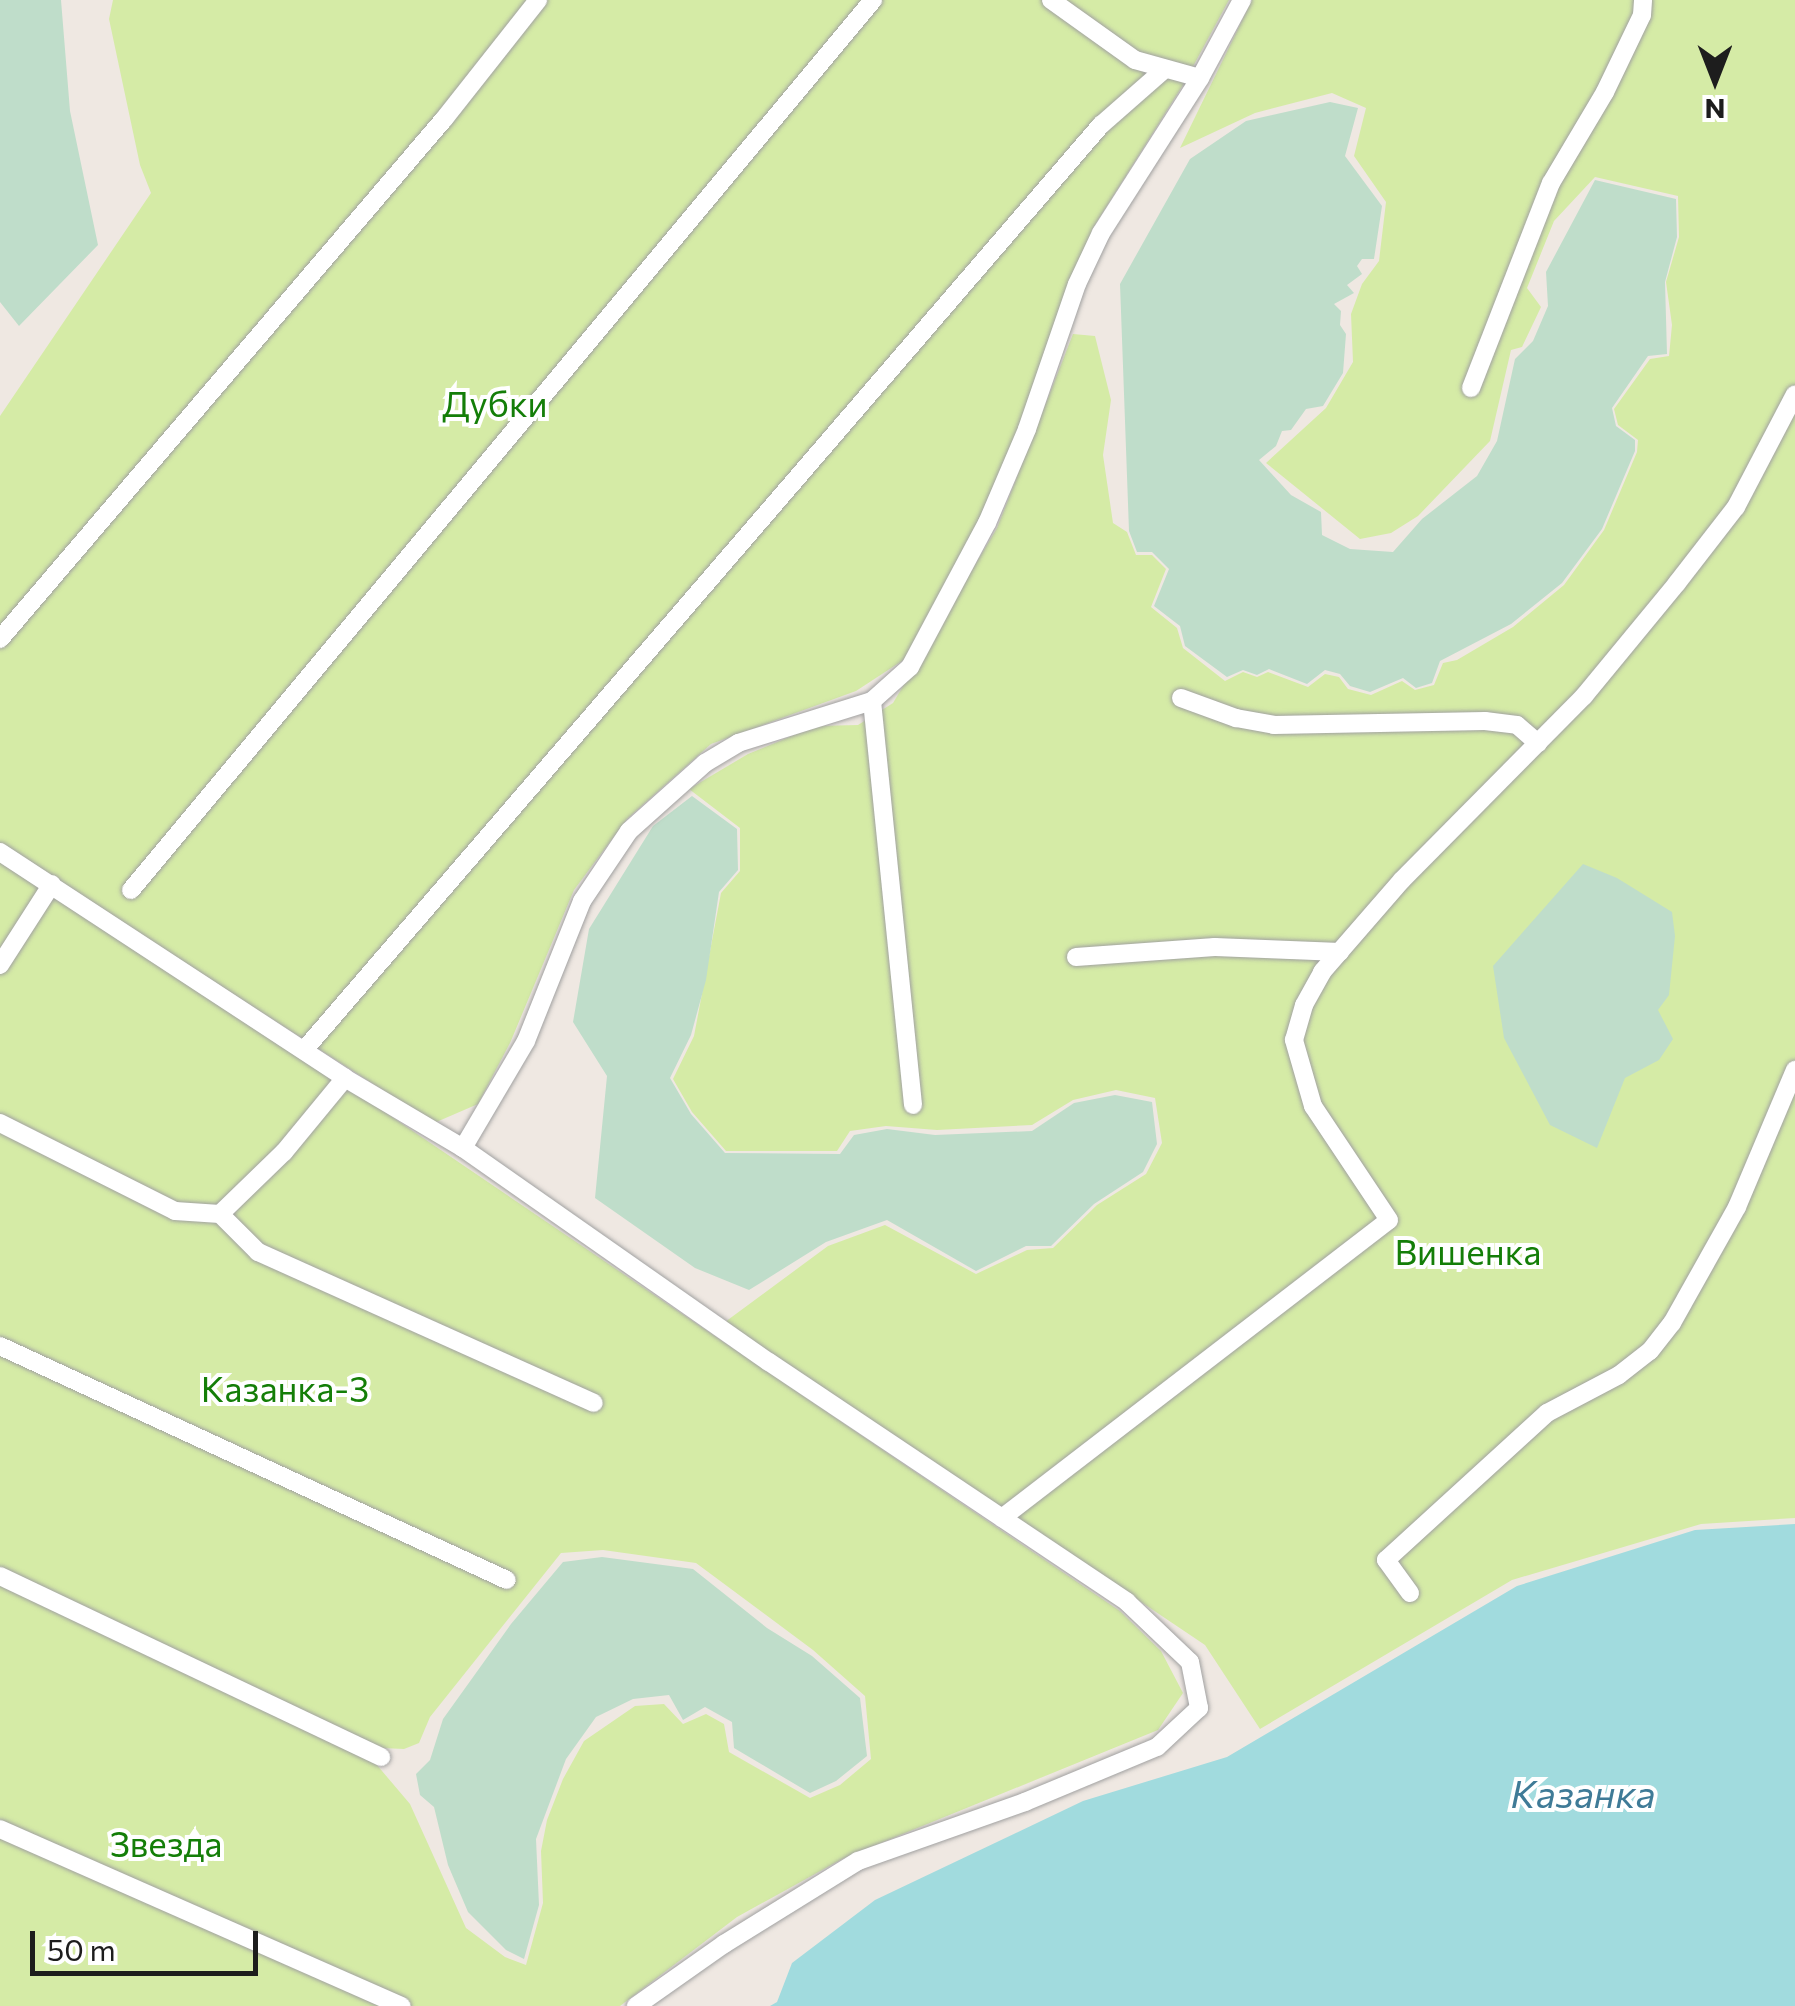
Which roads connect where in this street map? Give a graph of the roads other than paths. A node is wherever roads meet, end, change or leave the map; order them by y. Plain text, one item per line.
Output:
1 (538, 0) edge
2 (873, 0) edge
3 (1051, 0) edge
4 (1242, 0) edge
5 (1643, 0) edge
6 (1164, 69) junction
7 (1200, 78) junction
8 (1471, 388) dead end
9 (1795, 394) edge
10 (0, 639) edge
11 (1182, 698) dead end
12 (872, 701) junction
13 (1538, 743) junction
14 (0, 852) edge
15 (52, 884) junction
16 (130, 890) dead end
17 (1340, 952) junction
18 (1076, 957) dead end
19 (1, 962) edge
20 (305, 1050) junction
21 (1795, 1070) edge
22 (345, 1078) junction
23 (913, 1105) dead end
24 (0, 1124) edge
25 (463, 1148) junction
26 (220, 1214) junction
27 (0, 1346) edge
28 (594, 1403) dead end
29 (1002, 1518) junction
30 (0, 1576) edge
31 (507, 1580) dead end
32 (1410, 1592) dead end
33 (381, 1757) dead end
34 (0, 1829) edge
35 (402, 2006) edge
36 (636, 2006) edge

1 - 10 lane
2 - 16 lane
3 - 6 lane
4 - 7 lane
5 - 8 lane
6 - 7 lane
6 - 20 lane
7 - 12 lane
9 - 13 lane
11 - 13 lane
12 - 23 lane
12 - 25 lane
13 - 17 lane
14 - 15 lane
15 - 19 lane
15 - 20 lane
17 - 18 lane
17 - 29 lane
20 - 22 lane
21 - 32 lane
22 - 25 lane
22 - 26 lane
24 - 26 lane
25 - 29 lane
26 - 28 lane
27 - 31 lane
29 - 36 lane
30 - 33 lane
34 - 35 lane

